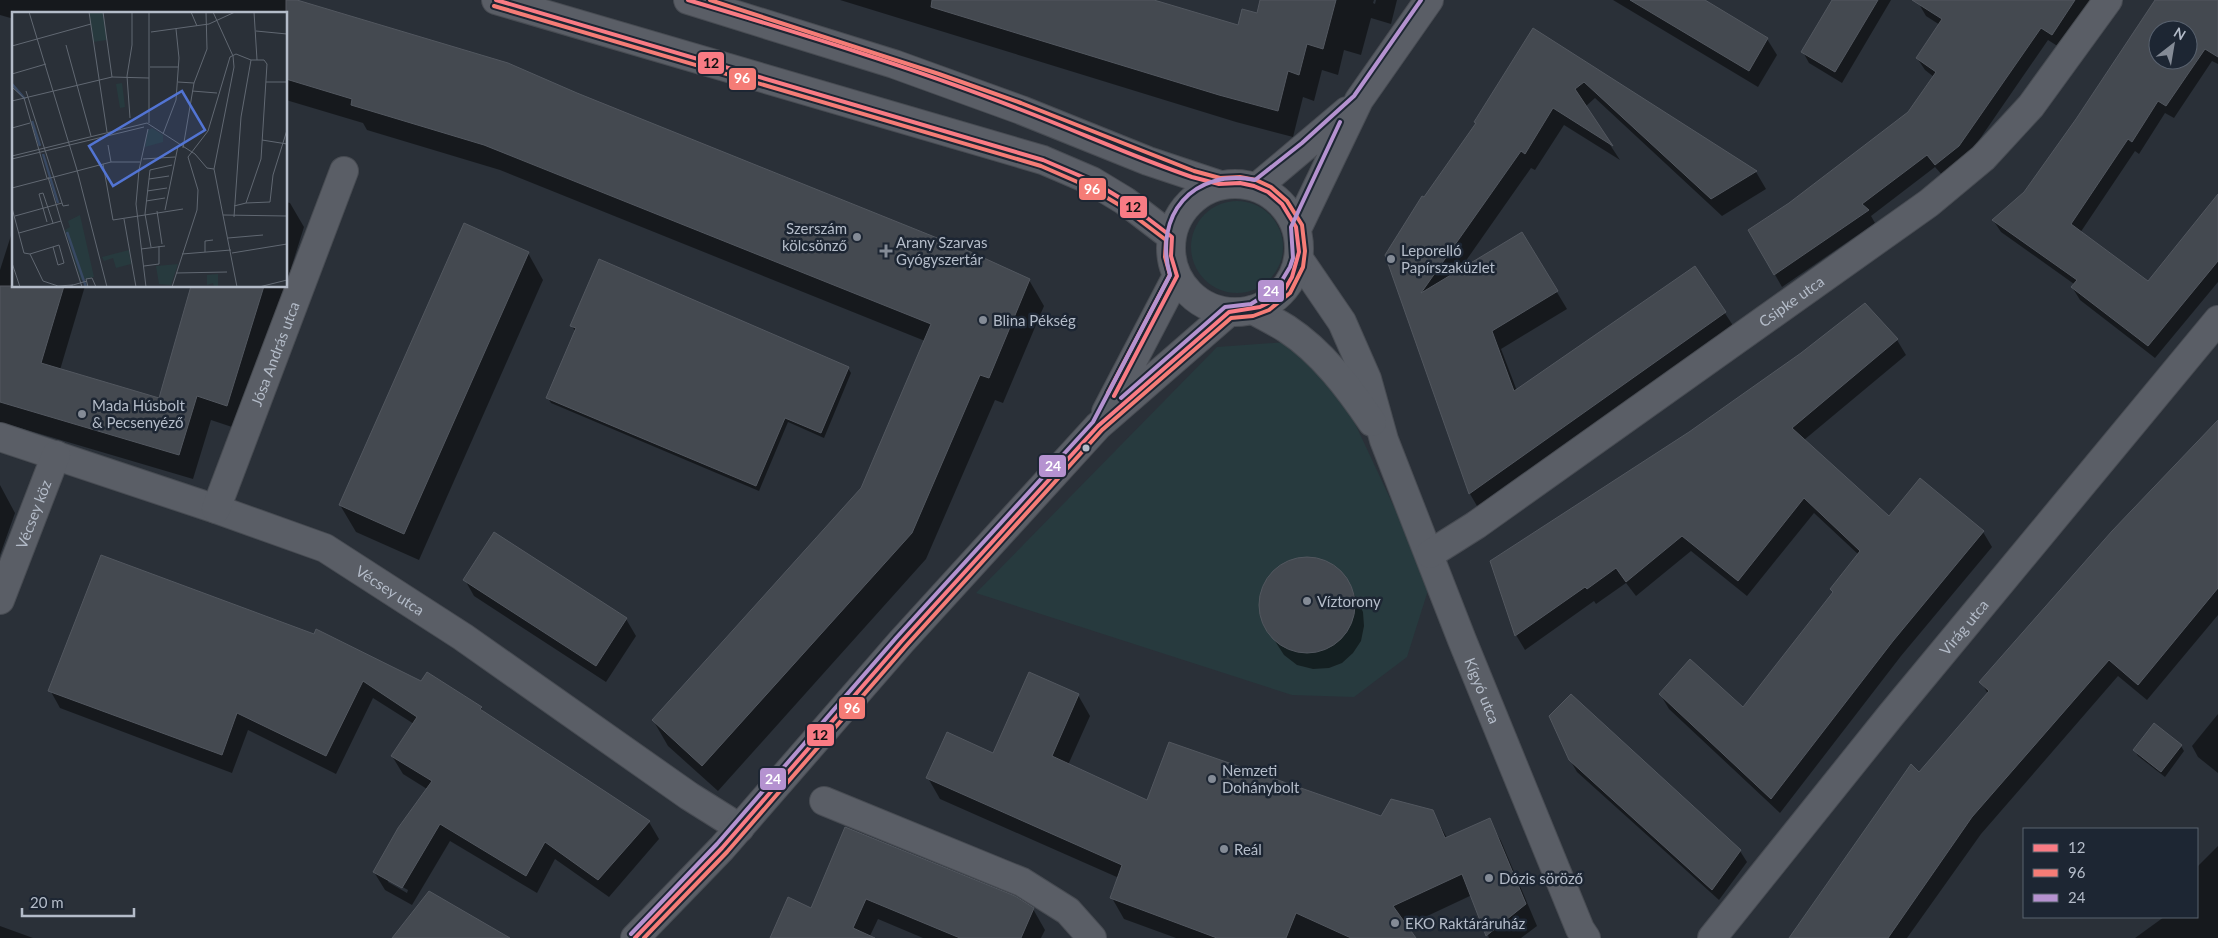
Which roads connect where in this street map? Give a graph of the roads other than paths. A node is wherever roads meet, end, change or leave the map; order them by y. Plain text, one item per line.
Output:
1 (496, 0) edge
2 (688, 0) edge
3 (1429, 0) edge
4 (2108, 0) edge
5 (1359, 100) junction
6 (344, 171) dead end
7 (1220, 185) junction
8 (1257, 187) junction
9 (1297, 228) junction
10 (1172, 237) junction
11 (1299, 259) junction
12 (1177, 276) junction
13 (1241, 311) junction
14 (2218, 320) edge
15 (1098, 426) junction
16 (0, 437) edge
17 (1384, 440) junction
18 (56, 455) junction
19 (216, 509) junction
20 (1430, 554) junction
21 (0, 600) edge
22 (824, 801) dead end
23 (740, 828) junction
24 (1577, 935) edge
25 (635, 938) edge
26 (1092, 938) edge
27 (1712, 938) edge

1 - 10 street
2 - 7 street
3 - 5 street
4 - 20 street, Csipke utca
5 - 8 street
5 - 9 street
6 - 19 street, Jósa András utca
7 - 8 street
7 - 10 street
8 - 9 street
9 - 11 street
10 - 12 street
11 - 13 street
11 - 17 street, Kígyó utca
12 - 13 street
12 - 15 street
13 - 15 street
13 - 17 street, Kígyó utca
14 - 27 street, Virág utca
15 - 23 street
16 - 18 street, Vécsey utca
17 - 20 street, Kígyó utca
18 - 19 street, Vécsey utca
18 - 21 street, Vécsey köz
19 - 23 street, Vécsey utca
20 - 24 street, Kígyó utca
22 - 26 street
23 - 25 street

